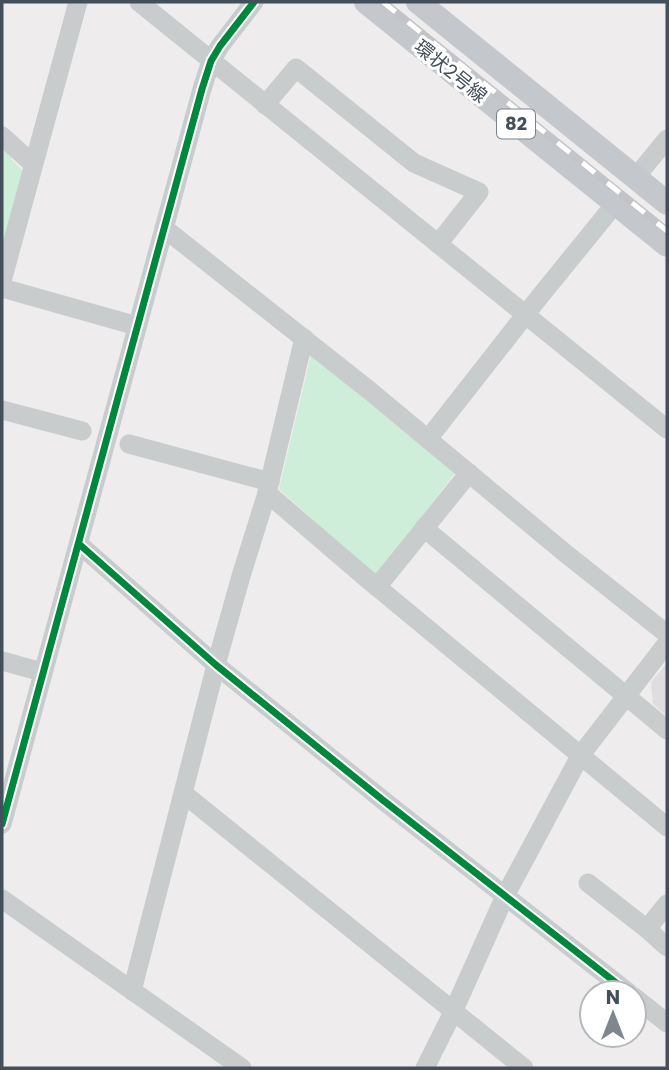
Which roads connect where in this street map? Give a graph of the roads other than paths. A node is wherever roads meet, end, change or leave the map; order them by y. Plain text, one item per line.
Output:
1 (78, 2) edge
2 (139, 2) edge
3 (254, 2) edge
4 (366, 2) edge
5 (418, 2) edge
6 (211, 61) junction
7 (265, 104) junction
8 (2, 136) edge
9 (667, 139) edge
10 (33, 164) junction
11 (635, 178) junction
12 (667, 203) edge
13 (615, 204) junction
14 (164, 228) junction
15 (438, 244) junction
16 (667, 245) edge
17 (2, 281) edge
18 (2, 288) edge
19 (525, 315) junction
20 (137, 326) junction
21 (304, 338) junction
22 (2, 410) edge
23 (667, 429) edge
24 (82, 431) dead end
25 (428, 439) junction
26 (129, 444) dead end
27 (469, 473) junction
28 (269, 488) junction
29 (424, 528) junction
30 (79, 544) junction
31 (377, 587) junction
32 (667, 634) edge
33 (667, 643) edge
34 (2, 661) edge
35 (216, 665) junction
36 (43, 672) junction
37 (626, 697) junction
38 (667, 730) edge
39 (580, 756) junction
40 (184, 794) junction
41 (2, 824) edge
42 (667, 827) edge
43 (588, 883) dead end
44 (505, 896) junction
45 (2, 899) edge
46 (667, 904) edge
47 (647, 929) junction
48 (667, 947) edge
49 (611, 979) edge
50 (132, 991) junction
51 (648, 1008) edge
52 (454, 1010) junction
53 (667, 1023) edge
54 (242, 1068) edge
55 (425, 1068) edge
56 (524, 1068) edge

1 - 10 street
2 - 6 street
3 - 6 street
4 - 13 main road, 環状2号線 / 82
5 - 11 main road, 環状2号線 / 82
6 - 7 street
6 - 14 street
7 - 15 street
7 - 15 street
8 - 10 street
9 - 11 street
10 - 17 street
11 - 12 main road, 環状2号線 / 82
13 - 16 main road, 環状2号線 / 82
13 - 19 street
14 - 20 street
14 - 21 street
15 - 19 street
18 - 20 street
19 - 23 street
19 - 25 street
20 - 30 street
21 - 25 street
21 - 28 street
22 - 24 street
25 - 27 street
26 - 28 street
27 - 29 street
27 - 32 street
28 - 31 street
28 - 35 street
29 - 31 street
29 - 37 street
30 - 35 street
30 - 36 street
31 - 39 street
33 - 37 street
34 - 36 street
35 - 40 street
35 - 44 street
36 - 41 street
37 - 38 street
37 - 39 street
39 - 42 street
39 - 44 street
40 - 50 street
40 - 52 street
43 - 47 street
44 - 49 street
44 - 52 street
45 - 50 street
46 - 47 street
47 - 48 street
50 - 54 street
51 - 53 street
52 - 55 street
52 - 56 street

